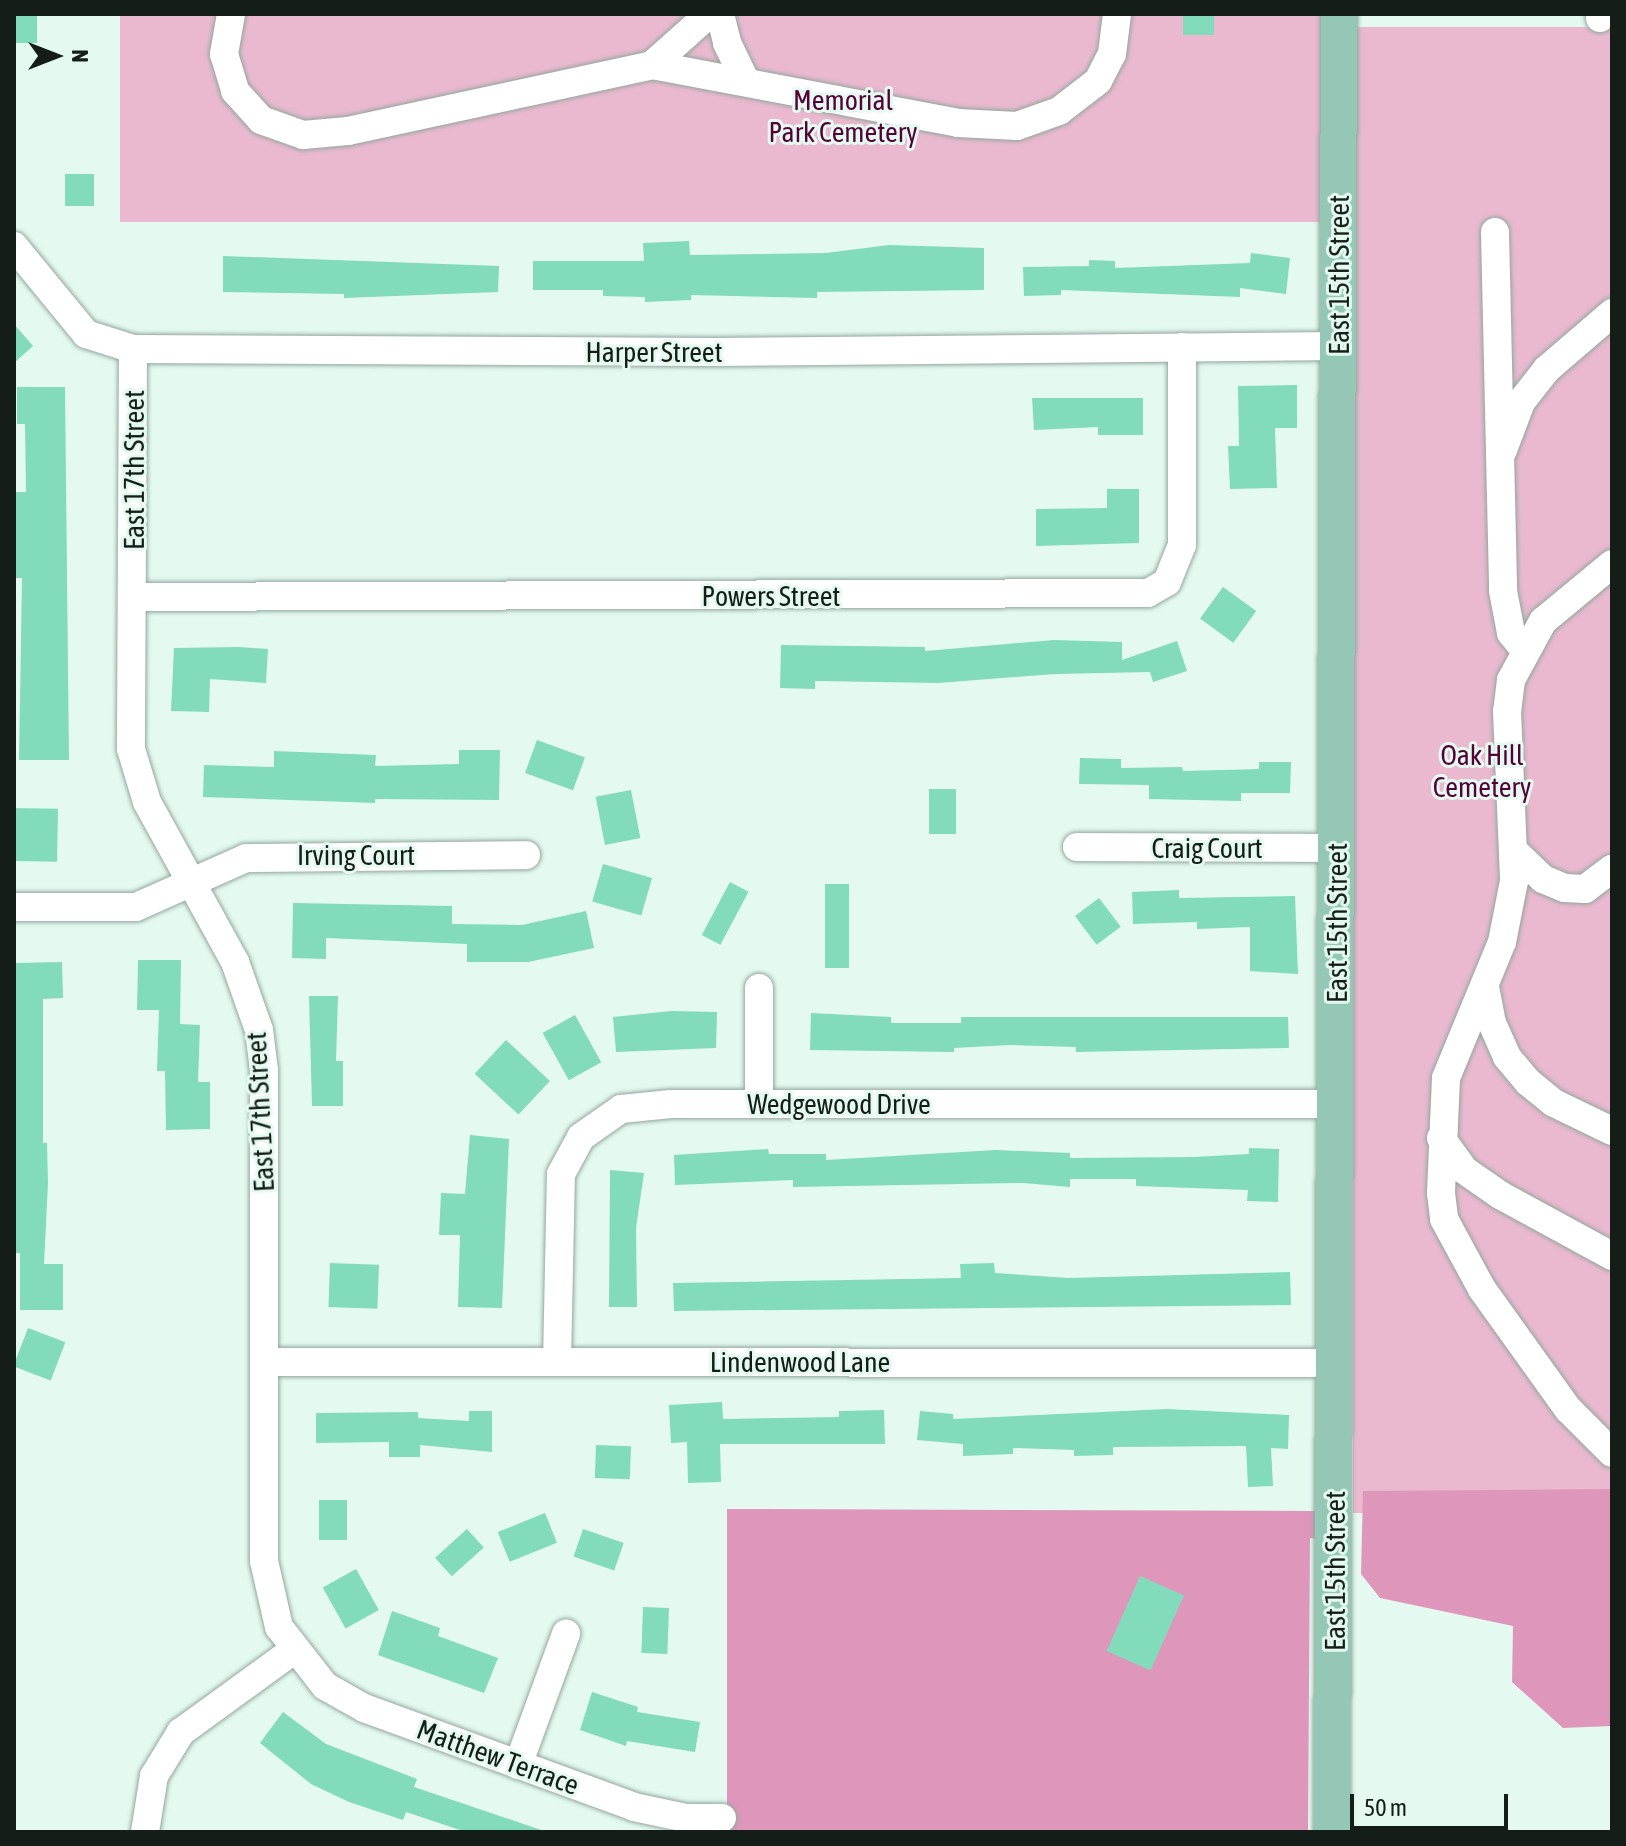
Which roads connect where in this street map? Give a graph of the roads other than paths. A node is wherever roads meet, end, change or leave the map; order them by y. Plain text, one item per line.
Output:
1 (231, 14) edge
2 (709, 14) edge
3 (720, 14) edge
4 (1117, 14) edge
5 (1339, 14) edge
6 (652, 65) junction
7 (746, 82) junction
8 (1495, 232) dead end
9 (14, 246) edge
10 (1612, 313) edge
11 (1339, 346) junction
12 (1182, 347) junction
13 (133, 349) junction
14 (1498, 470) junction
15 (1612, 564) edge
16 (134, 597) junction
17 (1524, 649) junction
18 (1077, 847) dead end
19 (1338, 848) junction
20 (1513, 850) junction
21 (526, 855) dead end
22 (1612, 869) edge
23 (192, 883) junction
24 (1574, 888) junction
25 (1612, 900) edge
26 (14, 907) edge
27 (1510, 916) junction
28 (1484, 986) junction
29 (759, 988) dead end
30 (759, 1104) junction
31 (1337, 1104) junction
32 (1612, 1131) edge
33 (1441, 1138) junction
34 (1612, 1256) edge
35 (264, 1362) junction
36 (557, 1362) junction
37 (1336, 1363) junction
38 (1612, 1453) edge
39 (566, 1634) dead end
40 (294, 1650) junction
41 (518, 1765) junction
42 (722, 1818) dead end
43 (1336, 1830) edge
44 (145, 1832) edge

1 - 6 street
2 - 6 street
3 - 7 street
4 - 7 street
5 - 11 main road, East 15th Street
6 - 7 street
8 - 14 street
9 - 13 street, Harper Street
10 - 14 street
11 - 12 street, Harper Street
11 - 19 main road, East 15th Street
12 - 13 street, Harper Street
12 - 16 street, Powers Street
13 - 16 street, East 17th Street
14 - 17 street
15 - 17 street
16 - 23 street, East 17th Street
17 - 20 street
18 - 19 street, Craig Court
19 - 31 main road, East 15th Street
20 - 24 street
20 - 27 street
21 - 23 street, Irving Court
22 - 24 street
23 - 26 street, Irving Court
23 - 35 street, East 17th Street
24 - 25 street
24 - 27 street
27 - 28 street
28 - 32 street
28 - 33 street
29 - 30 street
30 - 31 street, Wedgewood Drive
30 - 36 street, Wedgewood Drive
31 - 37 main road, East 15th Street
33 - 34 street
33 - 38 street
35 - 36 street, Lindenwood Lane
35 - 40 street, East 17th Street
36 - 37 street, Lindenwood Lane
37 - 43 main road, East 15th Street
39 - 41 street
40 - 41 street, Matthew Terrace
40 - 44 street
41 - 42 street, Matthew Terrace

